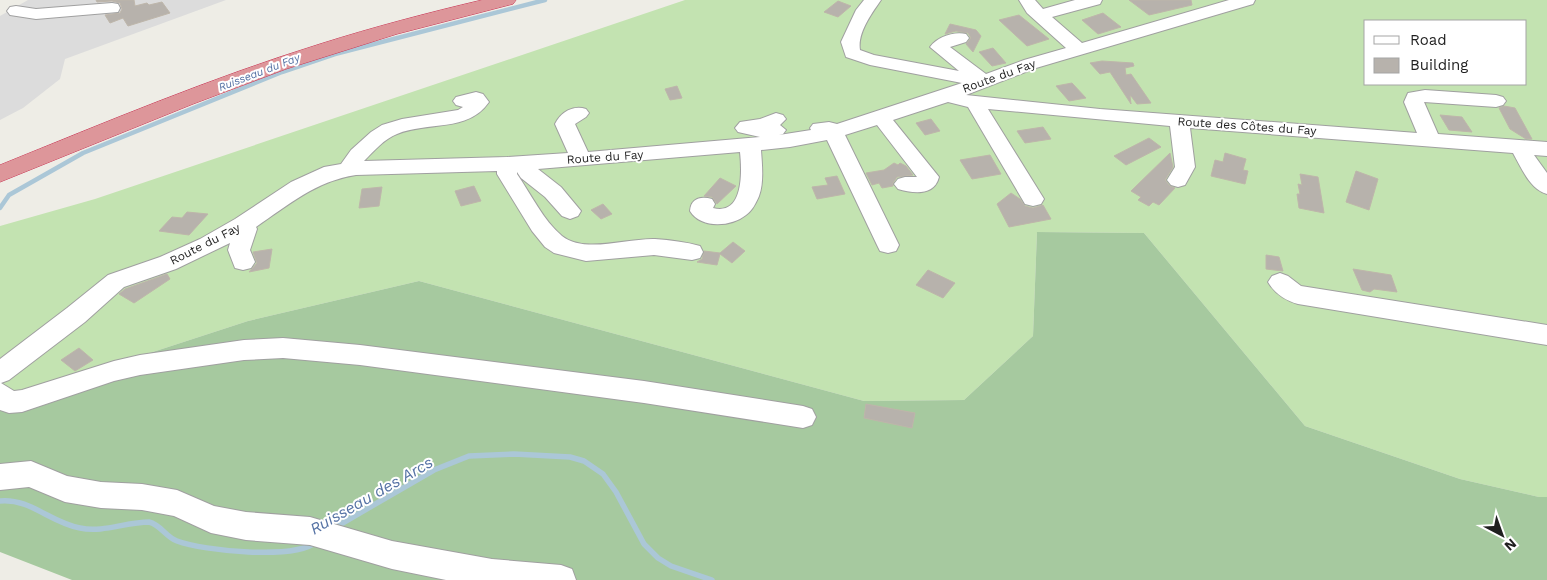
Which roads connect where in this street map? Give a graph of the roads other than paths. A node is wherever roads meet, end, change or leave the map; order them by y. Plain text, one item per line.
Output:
1 (36, 0) edge
2 (457, 0) edge
3 (506, 0) edge
4 (873, 0) edge
5 (1027, 0) edge
6 (1094, 0) edge
7 (1247, 0) edge
8 (112, 8) dead end
9 (16, 11) junction
10 (1040, 15) junction
11 (0, 20) edge
12 (960, 38) dead end
13 (1079, 50) junction
14 (292, 54) junction
15 (265, 64) junction
16 (977, 89) junction
17 (1496, 101) dead end
18 (462, 102) dead end
19 (580, 113) dead end
20 (881, 117) junction
21 (776, 119) dead end
22 (1179, 122) junction
23 (833, 132) junction
24 (1430, 140) junction
25 (750, 145) junction
26 (1520, 147) junction
27 (1547, 149) edge
28 (579, 159) junction
29 (0, 161) edge
30 (517, 163) junction
31 (348, 169) junction
32 (0, 174) edge
33 (1178, 180) dead end
34 (905, 184) dead end
35 (1547, 187) edge
36 (1033, 199) dead end
37 (704, 204) dead end
38 (570, 211) dead end
39 (243, 224) junction
40 (888, 245) dead end
41 (692, 252) dead end
42 (243, 262) dead end
43 (1280, 282) dead end
44 (1547, 335) edge
45 (0, 373) edge
46 (0, 394) edge
47 (803, 417) dead end
48 (0, 477) edge
49 (561, 580) edge

1 - 9 street
2 - 14 highway
3 - 14 highway
4 - 16 street
5 - 10 street
6 - 10 street
7 - 13 street, Route du Fay
8 - 9 street
9 - 11 street
10 - 13 street
12 - 16 street
13 - 16 street, Route du Fay
14 - 15 highway
15 - 29 highway
15 - 32 highway
16 - 20 street, Route du Fay
16 - 22 street, Route des Côtes du Fay
16 - 36 street
17 - 24 street
18 - 31 street
19 - 28 street
20 - 23 street, Route du Fay
20 - 34 street
21 - 23 street
22 - 24 street, Route des Côtes du Fay
22 - 33 street
23 - 25 street, Route du Fay
23 - 40 street
24 - 26 street, Route des Côtes du Fay
25 - 28 street, Route du Fay
25 - 37 street
26 - 27 street, Route des Côtes du Fay
26 - 35 street
28 - 30 street, Route du Fay
30 - 31 street, Route du Fay
30 - 38 lane
30 - 41 street
31 - 39 street, Route du Fay
39 - 42 street
39 - 45 street, Route du Fay
43 - 44 street
46 - 47 street
48 - 49 street

